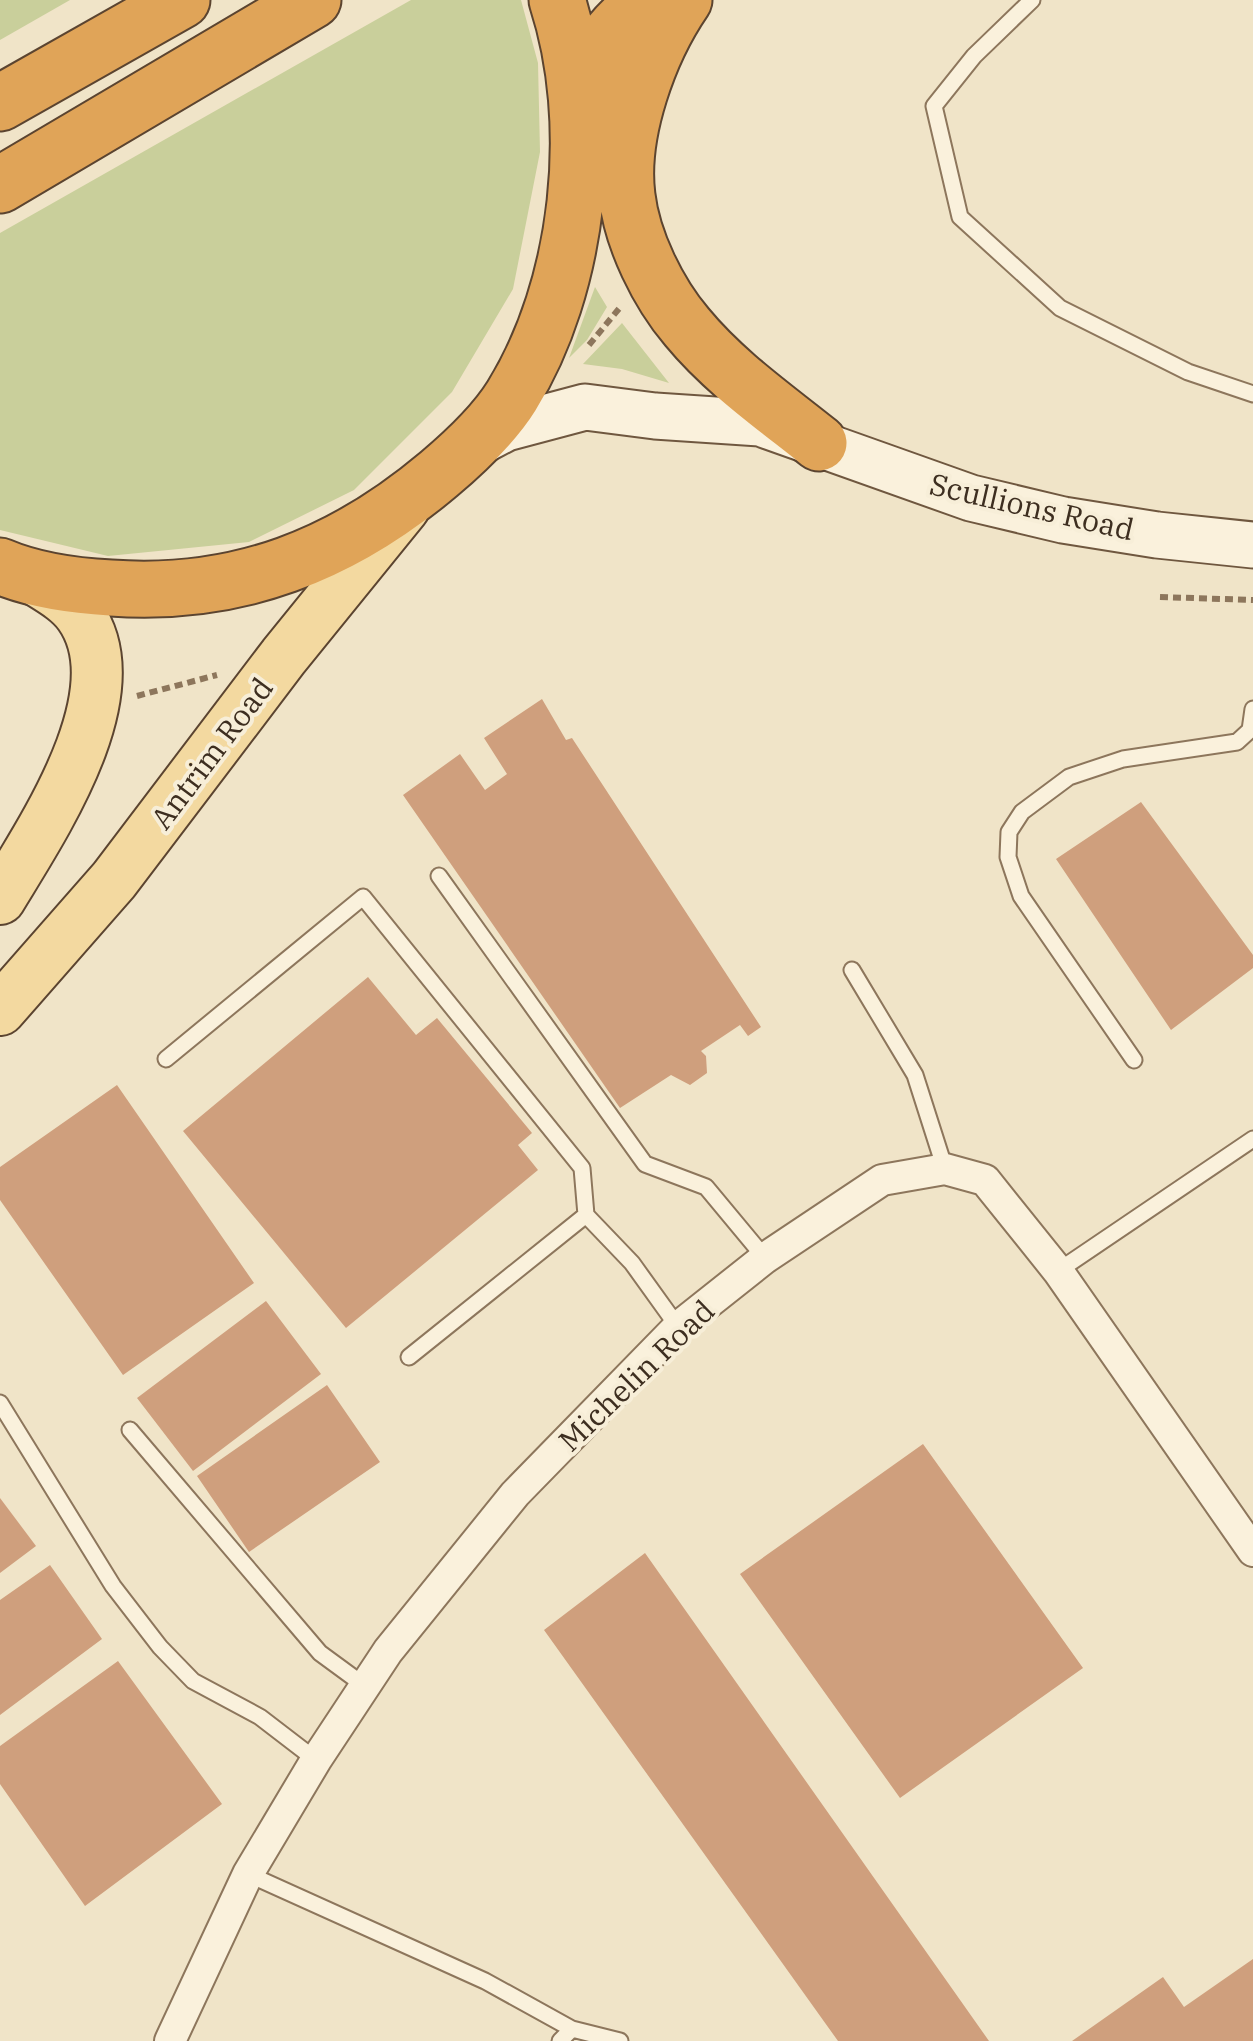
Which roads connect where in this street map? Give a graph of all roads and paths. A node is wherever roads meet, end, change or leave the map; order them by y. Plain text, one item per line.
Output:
1 (182, 0) edge
2 (312, 0) edge
3 (557, 0) edge
4 (650, 0) edge
5 (684, 0) edge
6 (1032, 0) edge
7 (0, 103) edge
8 (579, 135) junction
9 (0, 185) edge
10 (642, 292) junction
11 (1253, 394) edge
12 (572, 411) junction
13 (760, 423) junction
14 (819, 444) junction
15 (467, 448) junction
16 (417, 492) junction
17 (1253, 544) edge
18 (11, 571) edge
19 (1160, 596) dead end
20 (1253, 600) edge
21 (284, 656) junction
22 (93, 708) junction
23 (1253, 708) edge
24 (439, 876) dead end
25 (0, 899) edge
26 (852, 970) dead end
27 (0, 1010) edge
28 (166, 1060) dead end
29 (1134, 1060) dead end
30 (1253, 1139) edge
31 (945, 1169) junction
32 (586, 1215) junction
33 (765, 1258) junction
34 (1058, 1272) junction
35 (678, 1327) junction
36 (409, 1357) dead end
37 (0, 1402) edge
38 (130, 1430) dead end
39 (1253, 1551) edge
40 (366, 1686) junction
41 (316, 1760) junction
42 (248, 1874) junction
43 (566, 2035) edge
44 (170, 2041) edge
45 (620, 2041) edge

1 - 7 highway
2 - 9 highway
3 - 8 highway
4 - 8 highway
5 - 14 highway
6 - 11 lane
8 - 10 main road, Scullions Road
8 - 15 highway
10 - 12 path
10 - 13 main road, Scullions Road
12 - 13 main road, Scullions Road
12 - 15 main road, Scullions Road
13 - 14 main road, Scullions Road
14 - 17 main road, Scullions Road
15 - 16 highway
16 - 18 highway
16 - 21 main road, Antrim Road
18 - 22 main road
19 - 20 path
21 - 22 path
21 - 27 main road, Antrim Road
22 - 25 main road
23 - 29 lane
24 - 33 lane
26 - 31 lane
28 - 32 lane
30 - 34 lane
31 - 33 street, Michelin Road
31 - 34 street
32 - 35 lane
32 - 36 lane
33 - 35 street, Michelin Road
34 - 39 street
35 - 40 street, Michelin Road
37 - 41 lane
38 - 40 lane
40 - 41 street, Michelin Road
41 - 42 street, Michelin Road
42 - 43 lane
42 - 44 street, Michelin Road
43 - 45 lane

